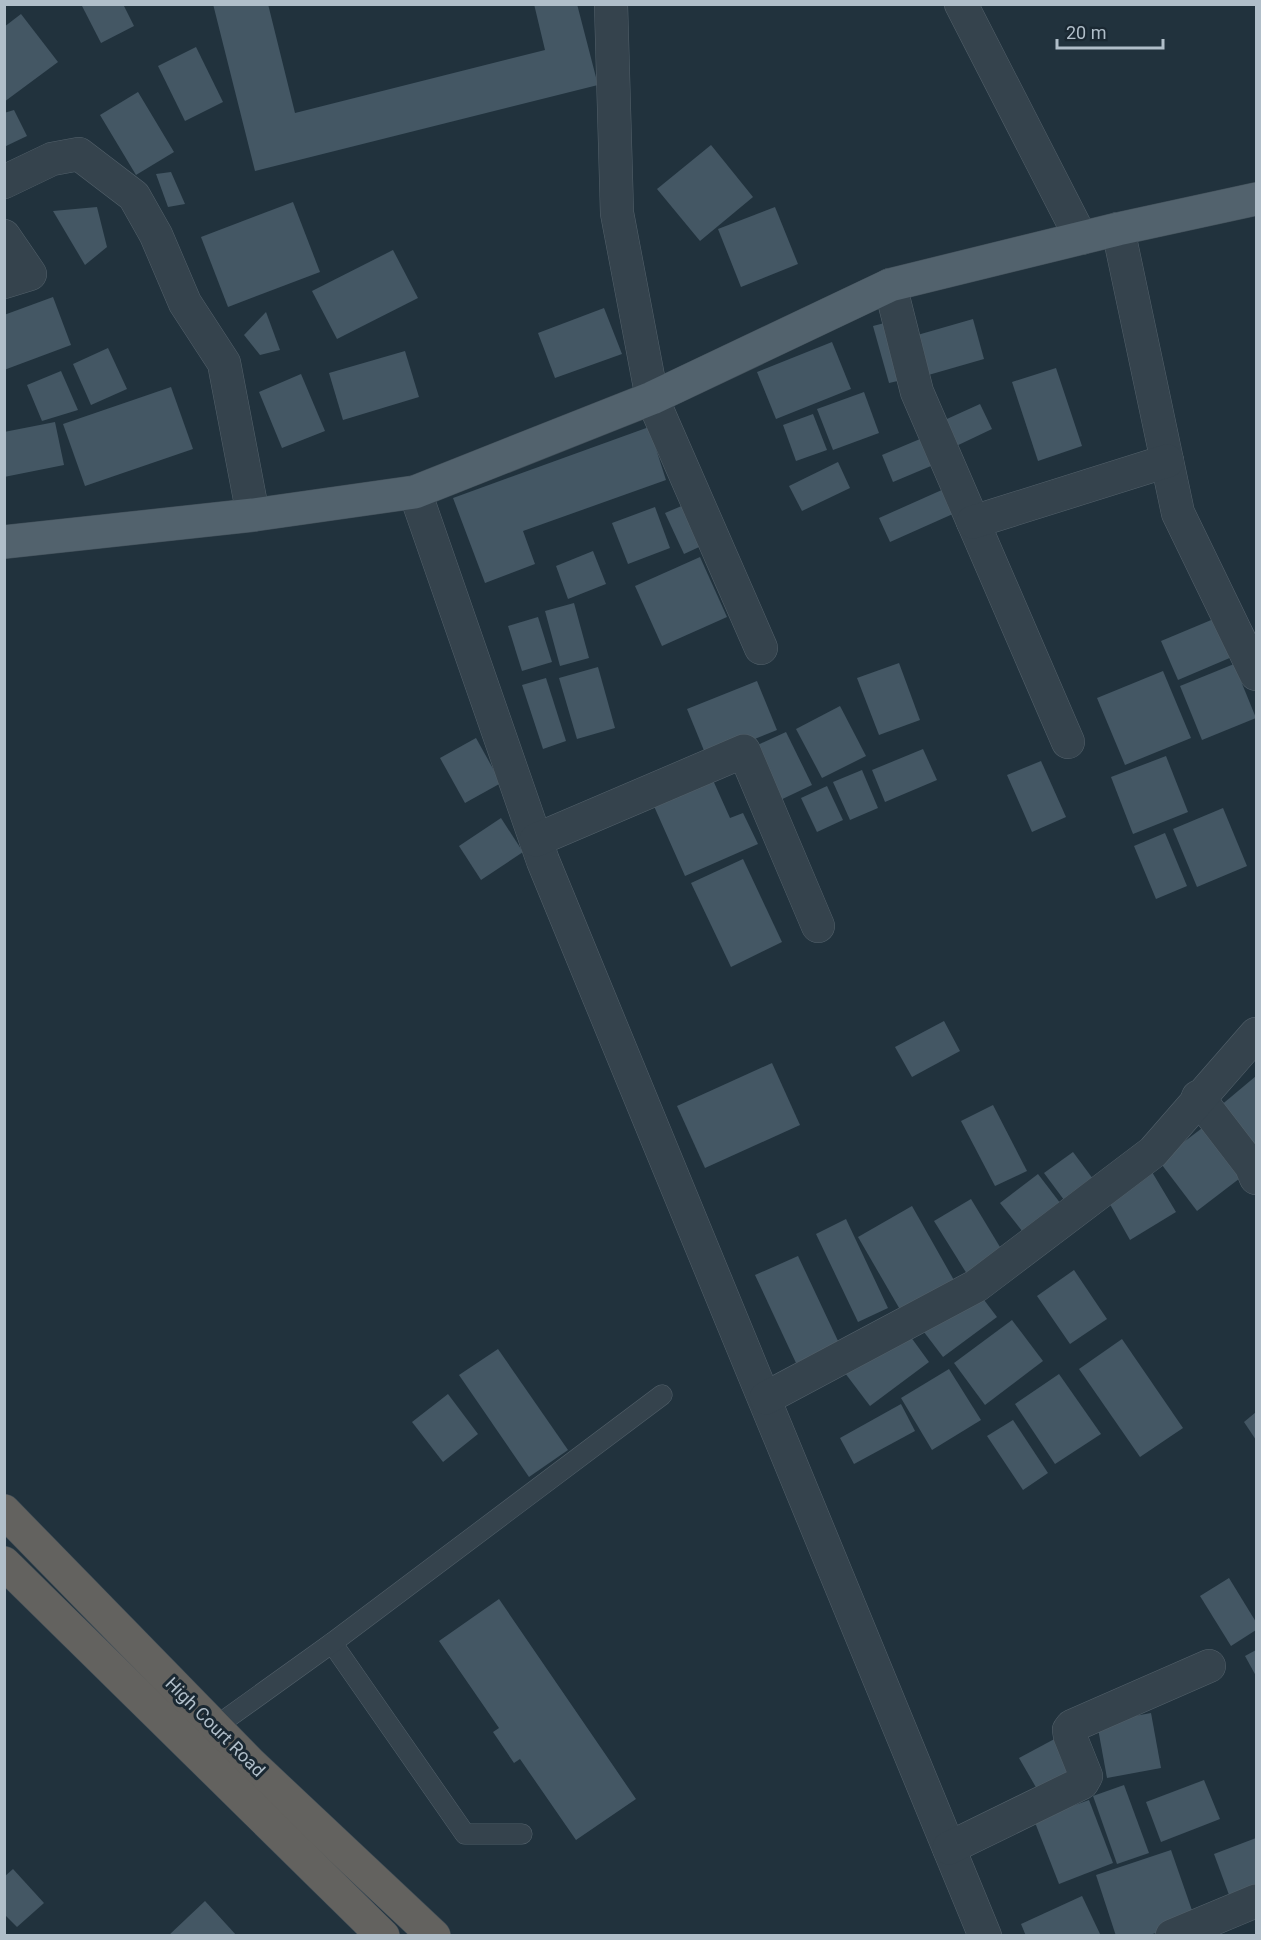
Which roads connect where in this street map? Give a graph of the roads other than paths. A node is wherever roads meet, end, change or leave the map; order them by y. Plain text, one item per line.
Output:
1 (611, 4) edge
2 (961, 4) edge
3 (4, 182) edge
4 (1257, 200) edge
5 (1118, 229) junction
6 (4, 236) edge
7 (1081, 238) junction
8 (4, 282) edge
9 (890, 285) junction
10 (652, 398) junction
11 (1167, 461) junction
12 (415, 492) junction
13 (253, 515) junction
14 (973, 522) junction
15 (4, 542) edge
16 (761, 648) dead end
17 (1257, 674) edge
18 (1068, 742) dead end
19 (536, 840) junction
20 (818, 926) dead end
21 (1257, 1034) edge
22 (1198, 1097) junction
23 (1257, 1178) edge
24 (662, 1395) dead end
25 (766, 1398) junction
26 (4, 1511) edge
27 (4, 1563) edge
28 (332, 1643) junction
29 (1209, 1666) dead end
30 (215, 1727) junction
31 (522, 1834) dead end
32 (949, 1848) junction
33 (1257, 1901) edge
34 (383, 1935) edge
35 (434, 1935) edge
36 (985, 1935) edge
37 (1172, 1935) edge

1 - 10 street
2 - 7 street
3 - 13 street
4 - 5 main road
5 - 7 main road
5 - 11 street
6 - 8 street
7 - 9 main road
9 - 10 main road
9 - 14 street
10 - 12 main road
10 - 16 street
11 - 14 street
11 - 17 street
12 - 13 main road
12 - 19 street
13 - 15 main road
14 - 18 street
19 - 20 street
19 - 25 street
21 - 22 street
22 - 23 street
22 - 25 street
24 - 28 lane
25 - 32 street
26 - 30 highway, High Court Road
27 - 34 highway, High Court Road
28 - 30 lane
28 - 31 lane
29 - 32 street
30 - 35 highway, High Court Road
32 - 36 street
33 - 37 street

